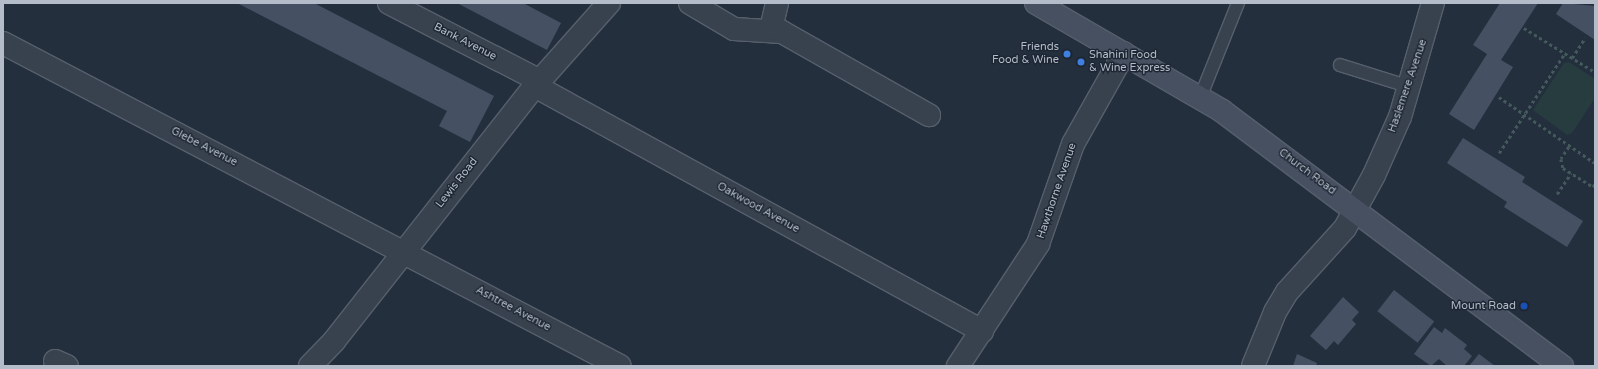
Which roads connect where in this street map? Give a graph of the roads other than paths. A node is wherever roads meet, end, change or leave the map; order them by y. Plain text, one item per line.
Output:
1 (389, 3) edge
2 (609, 3) edge
3 (690, 3) edge
4 (777, 3) edge
5 (1036, 3) edge
6 (1238, 3) edge
7 (1433, 3) edge
8 (771, 29) junction
9 (3, 43) edge
10 (1124, 53) junction
11 (1340, 65) dead end
12 (538, 83) junction
13 (1410, 87) junction
14 (1200, 98) junction
15 (929, 115) dead end
16 (1356, 210) junction
17 (406, 251) junction
18 (982, 331) junction
19 (310, 366) edge
20 (620, 366) edge
21 (958, 366) edge
22 (1253, 366) edge
23 (1562, 366) edge

1 - 12 street, Bank Avenue
2 - 12 street, Lewis Road
3 - 8 street
4 - 8 street
5 - 10 street, Church Road
6 - 14 lane
7 - 13 street, Haslemere Avenue
8 - 15 street
9 - 17 street, Glebe Avenue
10 - 14 street, Church Road
10 - 18 street, Hawthorne Avenue
11 - 13 lane
12 - 17 street, Lewis Road
12 - 18 street, Oakwood Avenue
13 - 16 street, Haslemere Avenue
14 - 16 street, Church Road
16 - 22 street
16 - 23 street, Church Road
17 - 19 street, Lewis Road
17 - 20 street, Ashtree Avenue
18 - 21 street, Hawthorne Avenue

